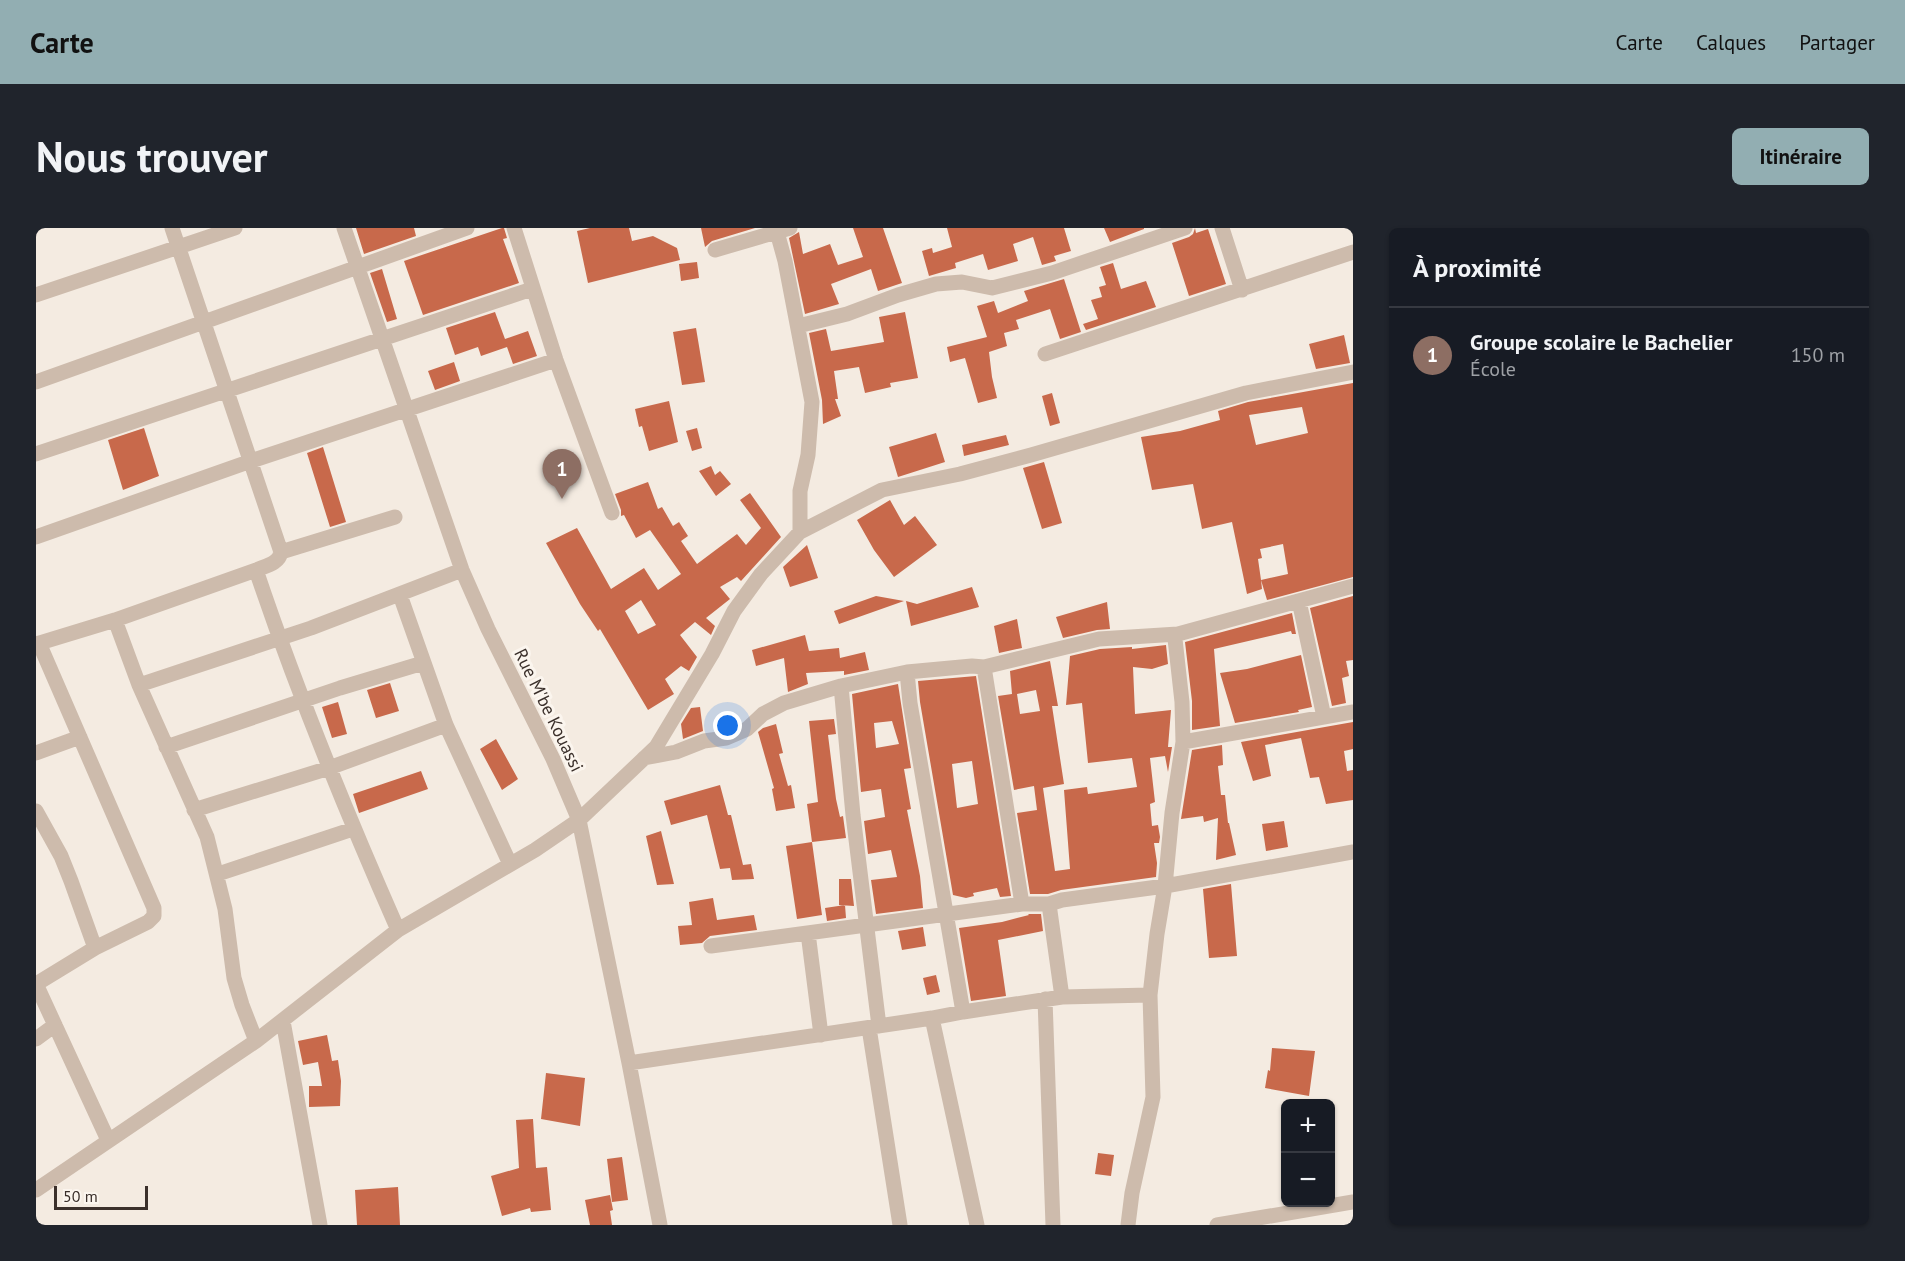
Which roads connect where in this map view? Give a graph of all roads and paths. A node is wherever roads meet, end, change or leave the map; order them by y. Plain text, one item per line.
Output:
1 (172, 228) edge
2 (236, 228) edge
3 (344, 228) edge
4 (467, 228) edge
5 (514, 228) edge
6 (1185, 228) edge
7 (1222, 228) edge
8 (784, 230) edge
9 (178, 246) junction
10 (715, 250) dead end
11 (1353, 252) edge
12 (357, 268) junction
13 (532, 289) junction
14 (1242, 290) junction
15 (36, 295) edge
16 (204, 321) junction
17 (798, 326) junction
18 (383, 338) junction
19 (1044, 354) dead end
20 (556, 360) junction
21 (1353, 372) edge
22 (36, 382) edge
23 (228, 390) junction
24 (408, 410) junction
25 (36, 453) edge
26 (251, 461) junction
27 (612, 513) dead end
28 (395, 517) dead end
29 (800, 532) junction
30 (36, 537) edge
31 (280, 552) junction
32 (256, 570) junction
33 (462, 570) junction
34 (1353, 586) edge
35 (400, 595) junction
36 (1299, 601) junction
37 (115, 620) junction
38 (1178, 634) junction
39 (279, 639) junction
40 (37, 644) edge
41 (423, 663) junction
42 (984, 667) junction
43 (907, 672) junction
44 (139, 685) junction
45 (841, 686) junction
46 (303, 700) junction
47 (1353, 712) edge
48 (1324, 717) junction
49 (446, 725) junction
50 (80, 737) junction
51 (1183, 742) junction
52 (166, 747) junction
53 (36, 753) edge
54 (645, 758) junction
55 (329, 768) junction
56 (194, 810) junction
57 (36, 811) edge
58 (579, 820) junction
59 (353, 829) junction
60 (1353, 852) edge
61 (510, 864) junction
62 (218, 874) junction
63 (1165, 886) junction
64 (1022, 904) junction
65 (1049, 904) junction
66 (945, 914) junction
67 (866, 924) junction
68 (398, 930) junction
69 (808, 933) junction
70 (711, 946) dead end
71 (95, 948) junction
72 (36, 984) edge
73 (1150, 995) junction
74 (1062, 998) junction
75 (1045, 999) junction
76 (963, 1012) junction
77 (932, 1018) junction
78 (283, 1021) junction
79 (56, 1025) junction
80 (874, 1027) junction
81 (821, 1035) junction
82 (36, 1040) edge
83 (256, 1041) junction
84 (629, 1063) junction
85 (108, 1140) junction
86 (36, 1190) edge
87 (1353, 1202) edge
88 (320, 1225) edge
89 (660, 1225) edge
90 (900, 1225) edge
91 (977, 1225) edge
92 (1053, 1225) edge
93 (1128, 1225) edge
94 (1217, 1225) edge

1 - 9 street
2 - 9 street
3 - 12 street, Rue M'be Kouassi
4 - 12 street
5 - 13 street
6 - 17 street
7 - 14 street
8 - 10 street
8 - 17 street
9 - 15 street
9 - 16 street
11 - 14 street
12 - 16 street
12 - 18 street, Rue M'be Kouassi
13 - 18 street
13 - 20 street
14 - 19 street
16 - 22 street
16 - 23 street
17 - 29 street
18 - 23 street
18 - 24 street, Rue M'be Kouassi
20 - 24 street
20 - 27 street
21 - 29 street
23 - 25 street
23 - 26 street
24 - 26 street
24 - 33 street, Rue M'be Kouassi
26 - 30 street
26 - 31 street
28 - 31 street
29 - 54 street
31 - 32 street
32 - 37 street
32 - 39 street
33 - 35 street
33 - 58 street, Rue M'be Kouassi
34 - 36 street
35 - 39 street
35 - 41 street
36 - 38 street
36 - 48 street
37 - 40 street
37 - 44 street
38 - 42 street
38 - 51 street
39 - 44 street
39 - 46 street
40 - 50 street
41 - 46 street
41 - 49 street
42 - 43 street
42 - 64 street
43 - 45 street
43 - 66 street
44 - 52 street
45 - 54 street
45 - 67 street
46 - 52 street
46 - 55 street
47 - 48 street
48 - 51 street
49 - 55 street
49 - 61 street
50 - 53 street
50 - 71 street
51 - 63 street
52 - 56 street
54 - 58 street
55 - 56 street
55 - 59 street
56 - 62 street
57 - 71 street
58 - 61 street
58 - 84 street, Rue M'be Kouassi
59 - 62 street
59 - 68 street
60 - 63 street
61 - 68 street
62 - 83 street
63 - 65 street
63 - 73 street
64 - 65 street
64 - 66 street
65 - 74 street
66 - 67 street
66 - 76 street
67 - 69 street
67 - 80 street
68 - 78 street
69 - 70 street
69 - 81 street
71 - 72 street
72 - 79 street
73 - 74 street
73 - 93 street
74 - 75 street
75 - 76 street
75 - 92 street
76 - 77 street
77 - 80 street
77 - 91 street
78 - 83 street
78 - 88 street
79 - 82 street
79 - 85 street
80 - 81 street
80 - 90 street
81 - 84 street
83 - 85 street
84 - 89 street, Rue M'be Kouassi
85 - 86 street
87 - 94 street

